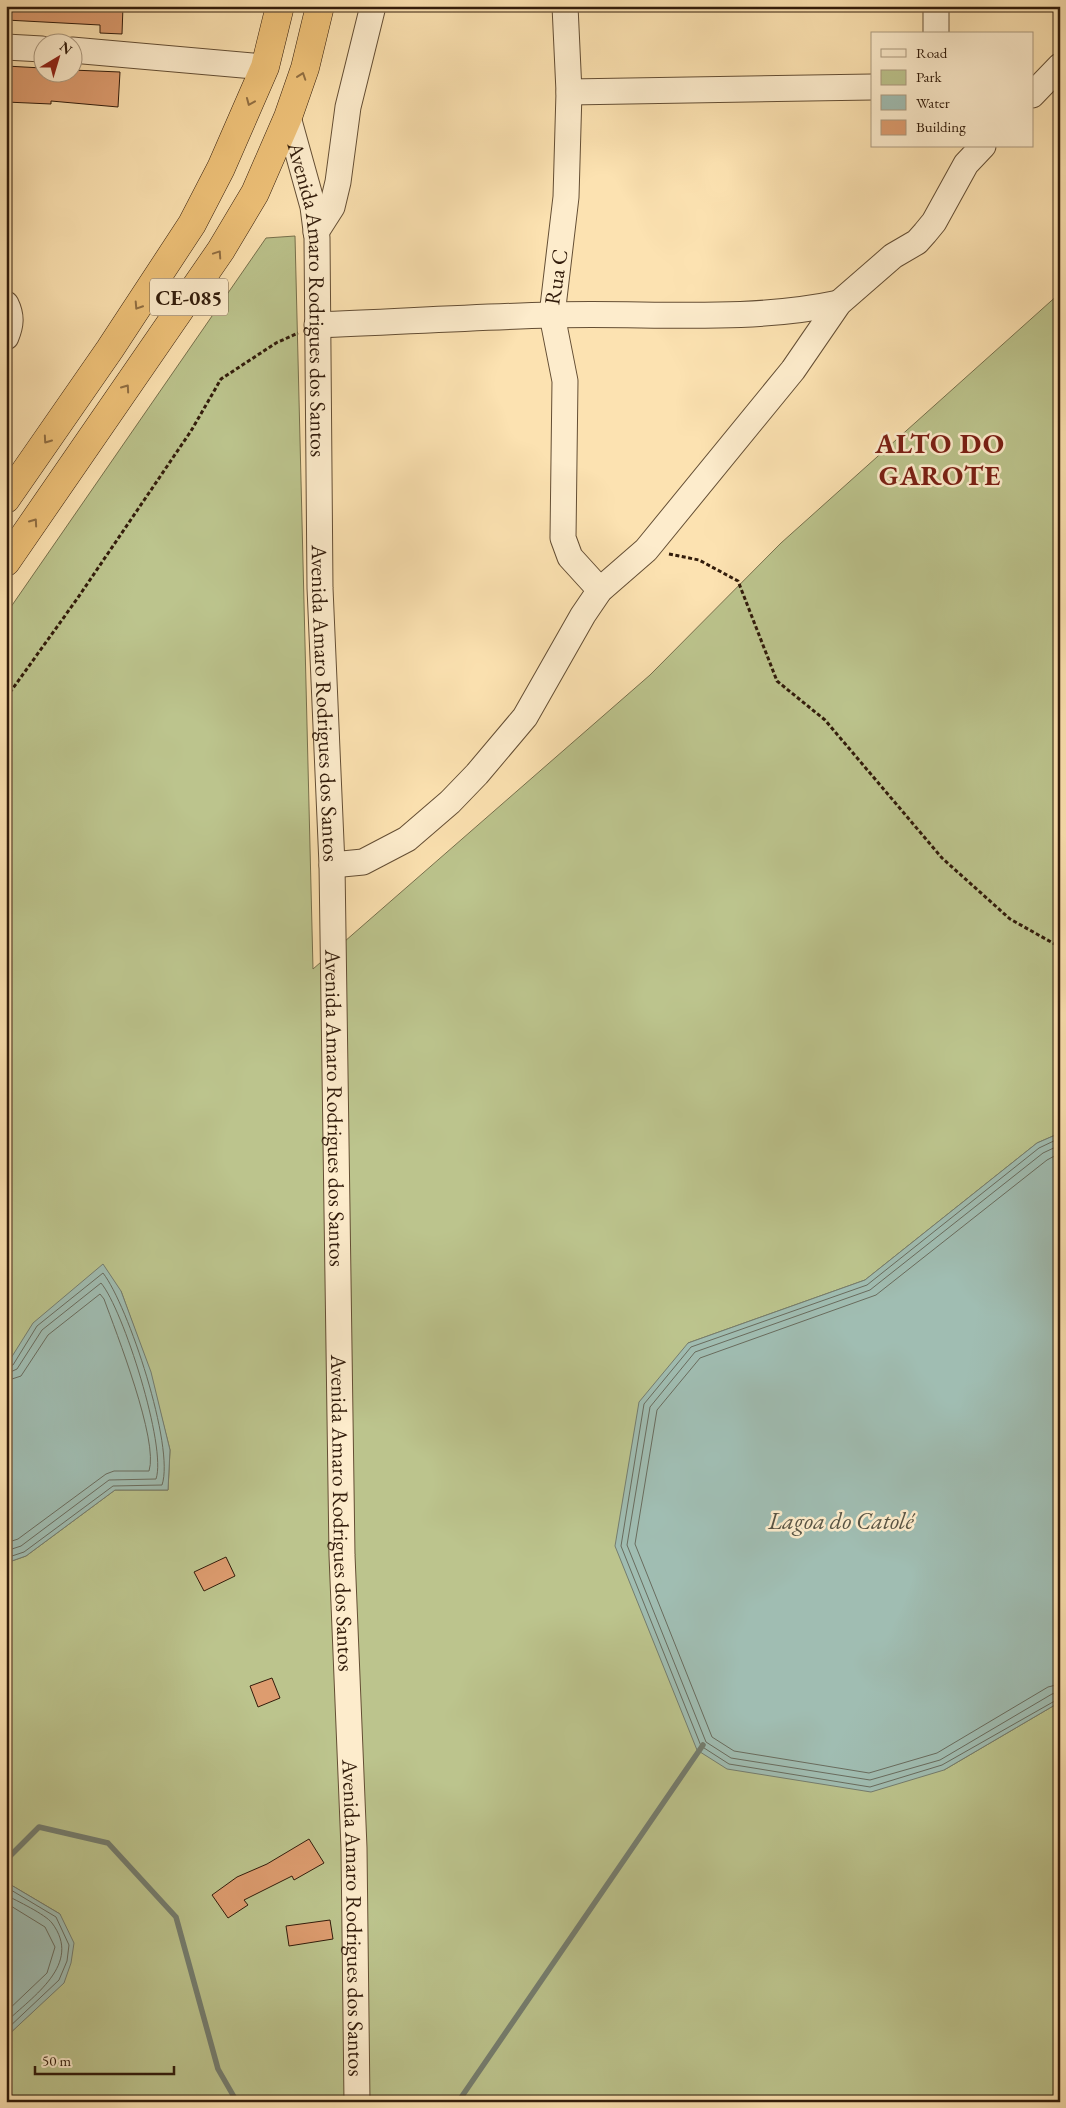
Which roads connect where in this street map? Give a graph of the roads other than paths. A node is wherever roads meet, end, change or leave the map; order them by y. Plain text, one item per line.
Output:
1 (280, 6) edge
2 (320, 6) edge
3 (373, 6) edge
4 (565, 6) edge
5 (936, 6) edge
6 (936, 32) edge
7 (6, 47) edge
8 (32, 48) edge
9 (82, 51) edge
10 (1060, 66) edge
11 (265, 67) junction
12 (871, 87) edge
13 (569, 92) junction
14 (1034, 93) edge
15 (288, 117) junction
16 (978, 148) edge
17 (960, 155) edge
18 (316, 232) junction
19 (839, 303) junction
20 (6, 304) edge
21 (552, 315) junction
22 (317, 325) junction
23 (6, 337) edge
24 (6, 499) edge
25 (6, 562) edge
26 (600, 590) junction
27 (332, 865) junction
28 (357, 2102) edge

1 - 11 highway, CE-085
15 -> 2 highway, CE-085
3 - 18 street
4 - 13 street, Rua C
5 - 6 street
7 - 8 street
9 - 11 street
10 - 14 street
11 -> 24 highway, CE-085
12 - 13 street
13 - 21 street, Rua C
15 - 18 street, Avenida Amaro Rodrigues dos Santos
25 -> 15 highway, CE-085
16 - 17 street
17 - 19 street
18 - 22 street, Avenida Amaro Rodrigues dos Santos
19 - 21 street
19 - 26 street
20 - 23 street
21 - 22 street, Rua C
21 - 26 street
22 - 27 street, Avenida Amaro Rodrigues dos Santos
26 - 27 street
27 - 28 street, Avenida Amaro Rodrigues dos Santos

